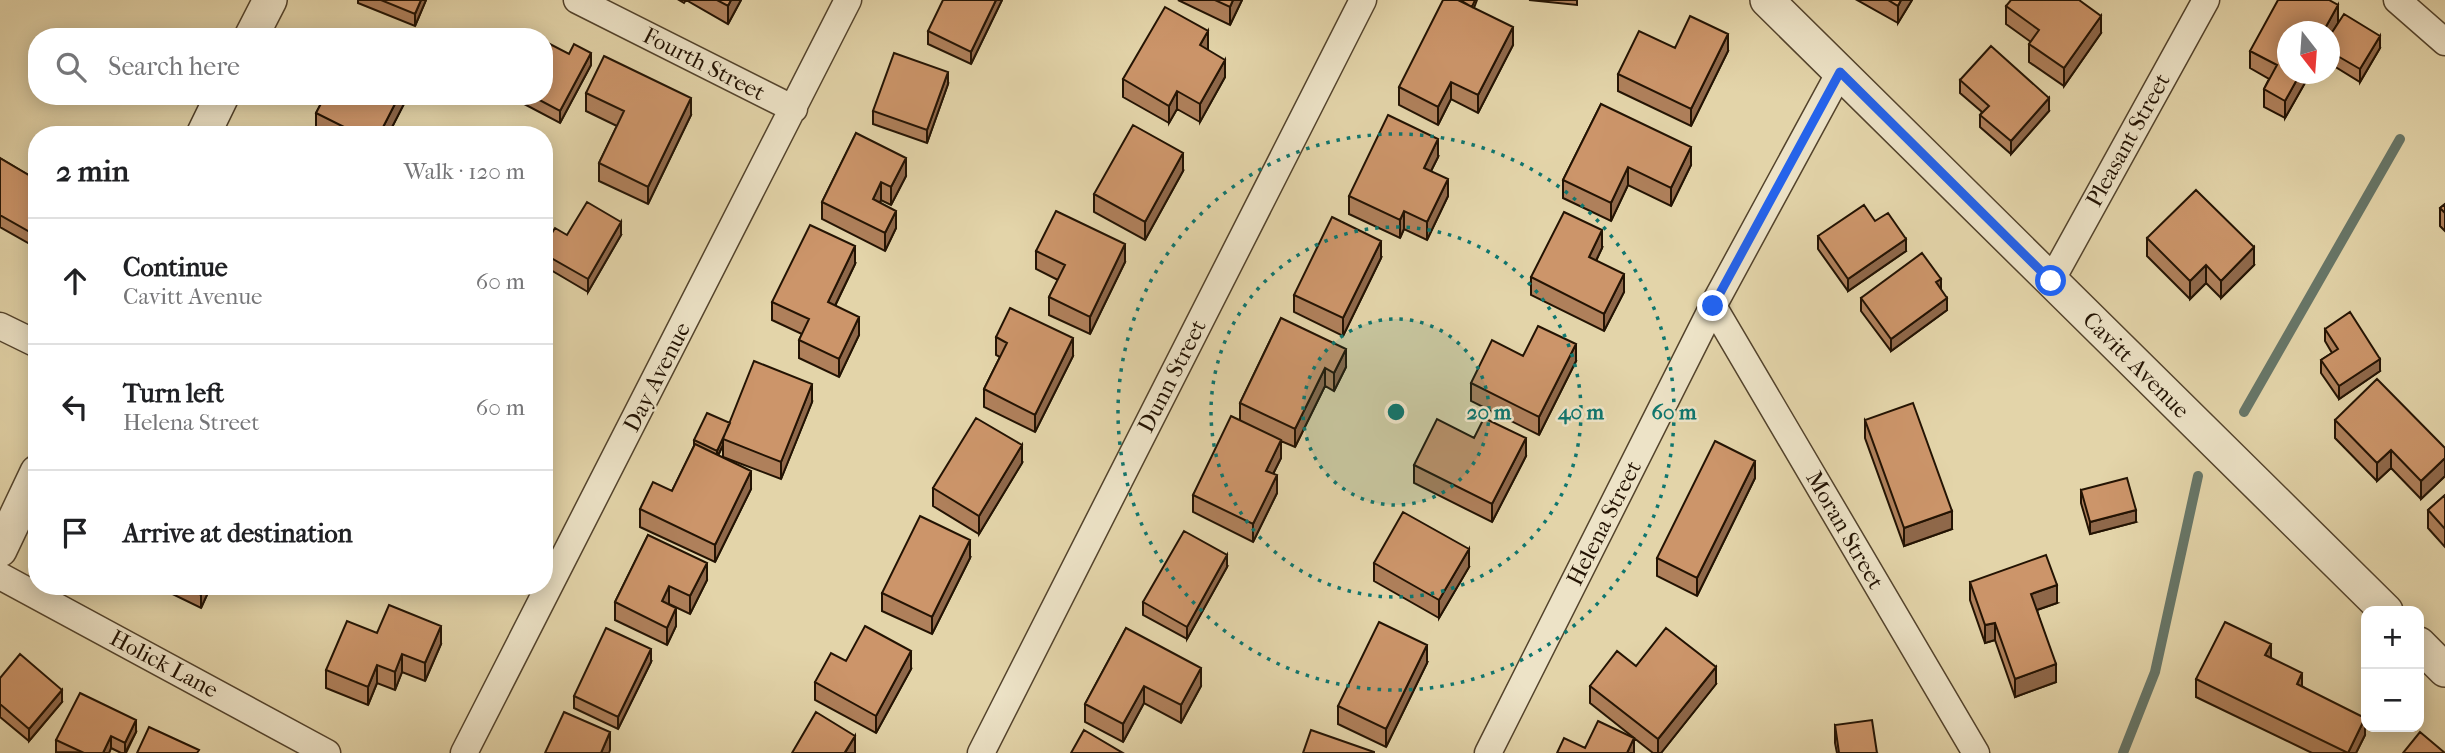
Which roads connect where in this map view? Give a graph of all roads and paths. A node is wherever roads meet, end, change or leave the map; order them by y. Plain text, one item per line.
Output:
1 (270, 0) edge
2 (577, 0) edge
3 (848, 0) edge
4 (1363, 0) edge
5 (2206, 0) edge
6 (2397, 0) edge
7 (1774, 3) edge
8 (256, 28) edge
9 (2445, 42) edge
10 (1840, 72) junction
11 (218, 105) edge
12 (794, 109) junction
13 (207, 126) edge
14 (2051, 281) junction
15 (1713, 306) junction
16 (0, 326) edge
17 (28, 340) edge
18 (28, 491) edge
19 (0, 550) edge
20 (0, 576) edge
21 (553, 579) edge
22 (28, 591) edge
23 (35, 595) edge
24 (545, 595) edge
25 (2381, 606) edge
26 (2424, 649) edge
27 (2445, 670) edge
28 (327, 753) edge
29 (464, 753) edge
30 (981, 753) edge
31 (1488, 753) edge
32 (1976, 753) edge

1 - 8 street
2 - 12 street, Fourth Street
3 - 12 street, Day Avenue
4 - 30 street, Dunn Street
5 - 14 street, Pleasant Street
6 - 9 street
7 - 10 street, Cavitt Avenue
10 - 14 street, Cavitt Avenue
10 - 15 street, Helena Street
11 - 13 street
12 - 21 street, Day Avenue
14 - 25 street, Cavitt Avenue
15 - 31 street, Helena Street
15 - 32 street, Moran Street
16 - 17 street
18 - 19 street
20 - 22 street, Holick Lane
23 - 28 street, Holick Lane
24 - 29 street, Day Avenue
26 - 27 street

